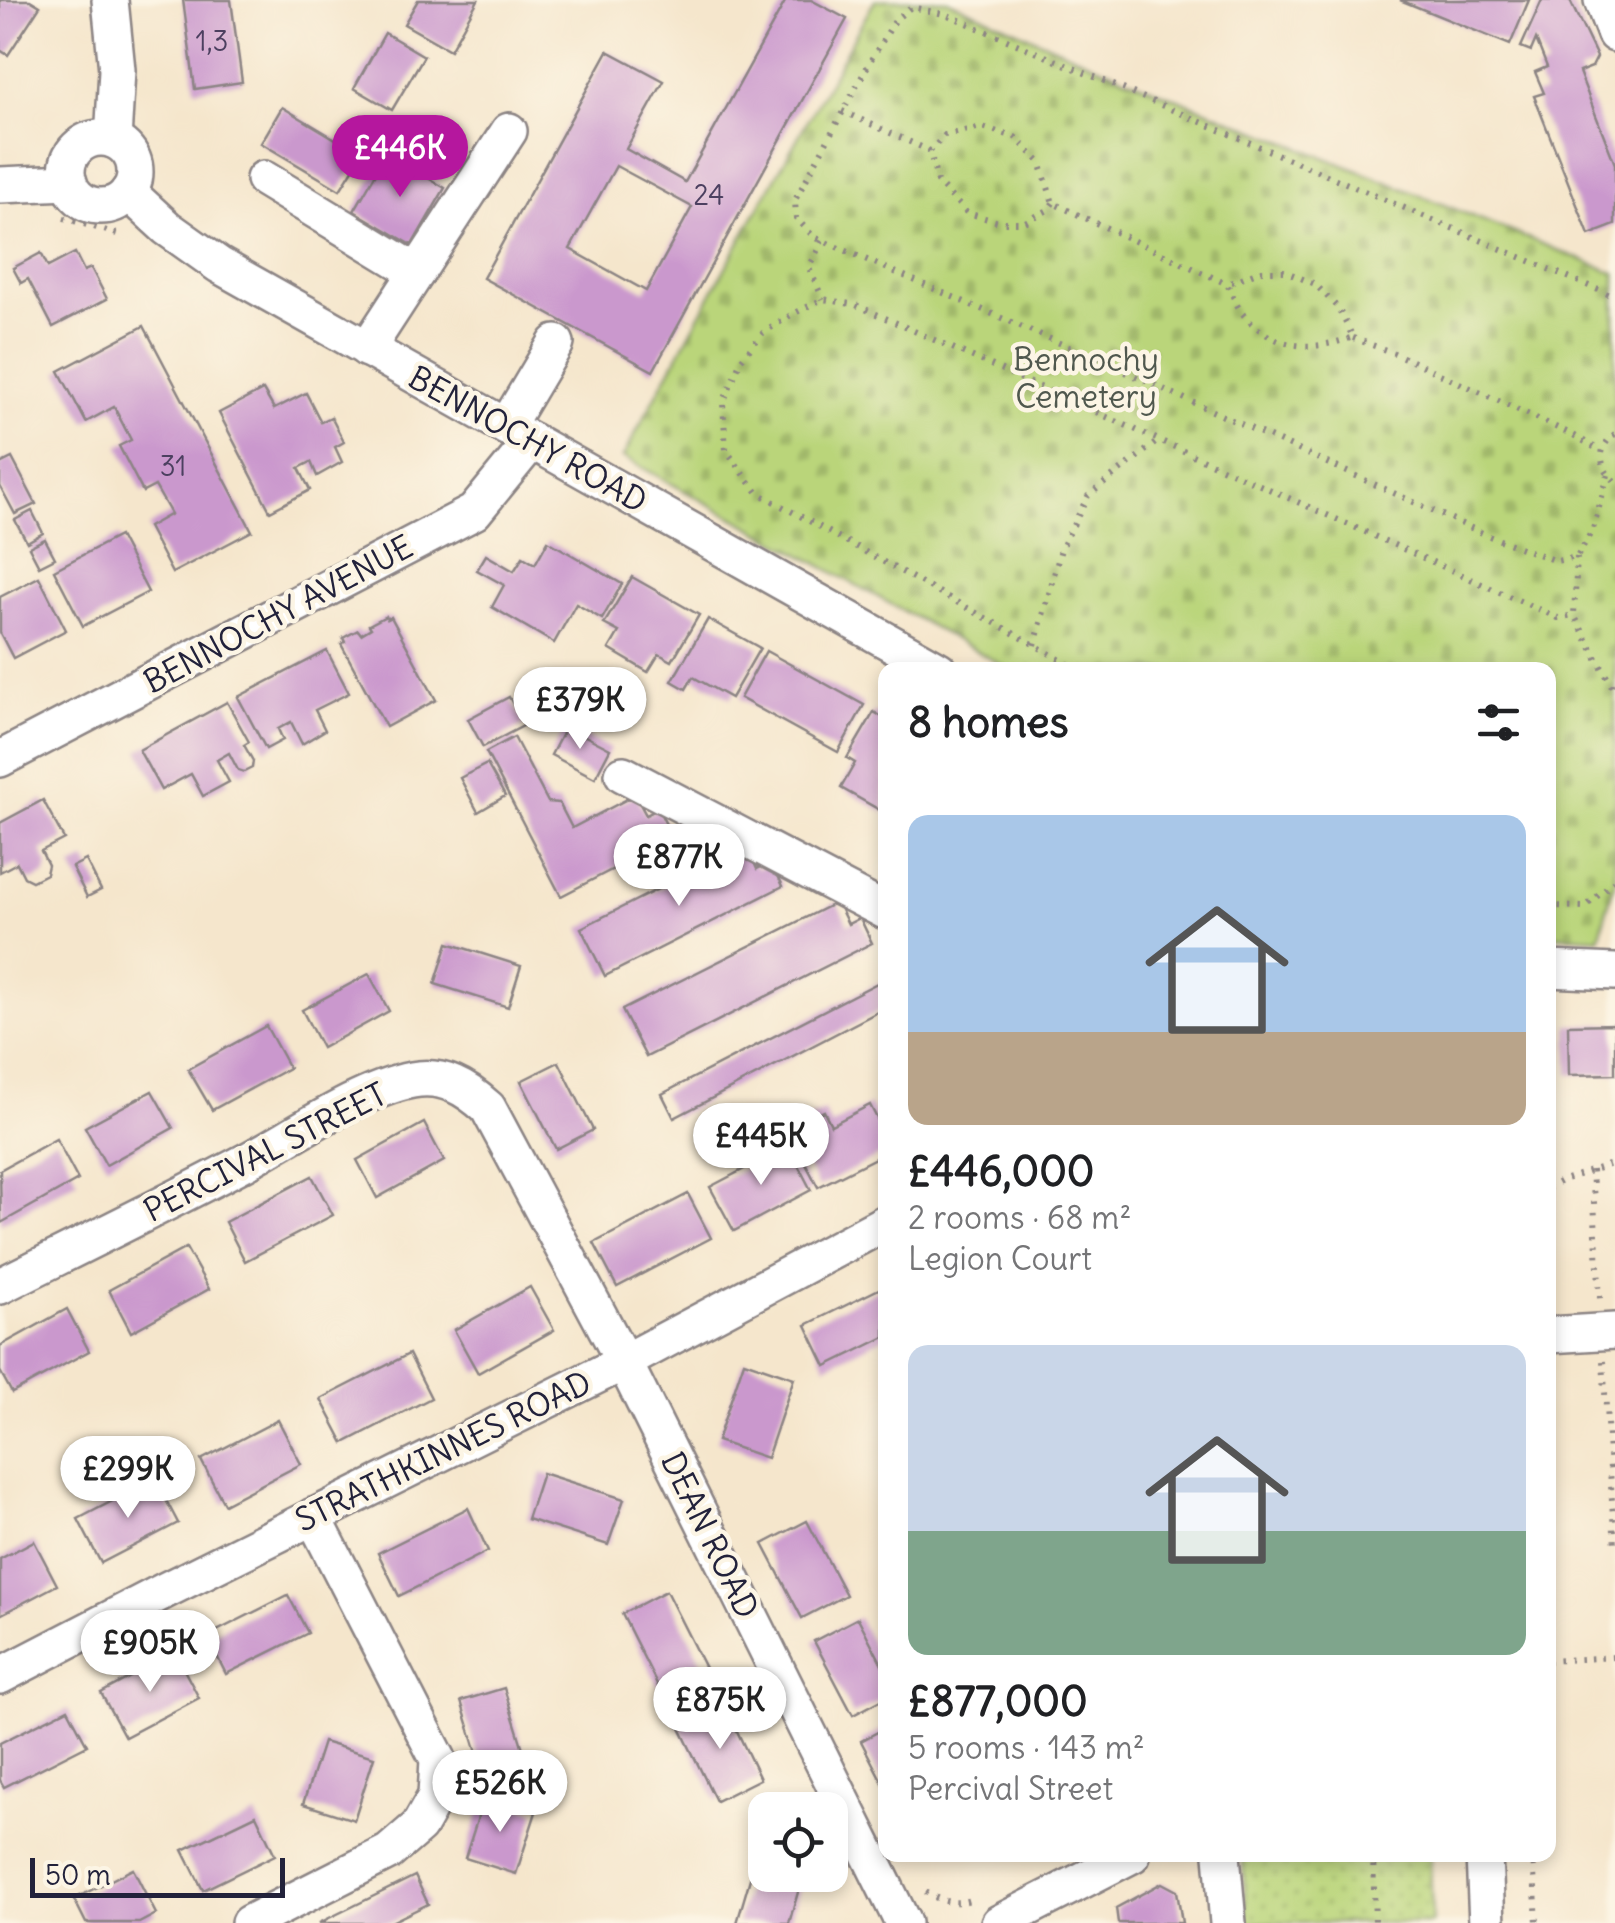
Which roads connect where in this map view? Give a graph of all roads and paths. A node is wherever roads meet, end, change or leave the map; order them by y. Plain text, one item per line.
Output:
1 (110, 0) edge
2 (1602, 0) edge
3 (1615, 34) edge
4 (842, 111) junction
5 (509, 131) dead end
6 (113, 140) junction
7 (930, 151) junction
8 (264, 179) dead end
9 (69, 182) junction
10 (0, 185) edge
11 (128, 192) junction
12 (1054, 203) junction
13 (49, 214) dead end
14 (128, 237) dead end
15 (822, 240) junction
16 (417, 272) junction
17 (1228, 284) junction
18 (1615, 297) edge
19 (823, 299) junction
20 (1353, 338) junction
21 (556, 343) dead end
22 (367, 348) junction
23 (519, 434) junction
24 (1615, 434) edge
25 (1158, 441) junction
26 (1602, 452) junction
27 (1612, 478) edge
28 (1576, 557) junction
29 (1574, 614) junction
30 (1035, 644) junction
31 (926, 662) edge
32 (1065, 662) edge
33 (1615, 692) edge
34 (0, 759) edge
35 (623, 774) dead end
36 (1615, 882) edge
37 (1556, 906) edge
38 (878, 907) edge
39 (1556, 969) edge
40 (1615, 972) edge
41 (1615, 1163) edge
42 (1556, 1184) edge
43 (878, 1228) edge
44 (0, 1286) edge
45 (1615, 1331) edge
46 (1556, 1335) edge
47 (624, 1362) junction
48 (313, 1516) junction
49 (1615, 1657) edge
50 (1556, 1661) edge
51 (0, 1676) edge
52 (1114, 1862) edge
53 (1223, 1862) edge
54 (1373, 1862) edge
55 (1484, 1862) edge
56 (1533, 1862) edge
57 (920, 1888) dead end
58 (990, 1909) edge
59 (249, 1923) edge
60 (902, 1923) edge
61 (1228, 1923) edge
62 (1375, 1923) edge
63 (1487, 1923) edge
64 (1537, 1923) edge

1 - 6 street
2 - 3 street
4 - 7 path
4 - 15 path
4 - 18 path
5 - 16 street
6 - 9 street
6 - 11 street
7 - 12 path
7 - 12 path
8 - 16 street
9 - 10 street
9 - 11 street
11 - 22 street, BENNOCHY ROAD
12 - 17 path
13 - 14 path
15 - 19 path
15 - 28 path
16 - 22 street
17 - 20 path
17 - 20 path
19 - 25 path
19 - 30 path
20 - 26 path
21 - 23 street, BENNOCHY AVENUE
22 - 23 street, BENNOCHY ROAD
23 - 31 street, BENNOCHY ROAD
23 - 34 street, BENNOCHY AVENUE
24 - 26 path
25 - 29 path
25 - 30 path
26 - 27 path
27 - 28 path
28 - 29 path
29 - 33 path
30 - 32 path
35 - 38 street
36 - 37 path
39 - 40 street
41 - 42 path
43 - 47 street, STRATHKINNES ROAD
44 - 47 street, PERCIVAL STREET
45 - 46 street
47 - 48 street, STRATHKINNES ROAD
47 - 60 street, DEAN ROAD
48 - 51 street, STRATHKINNES ROAD
48 - 59 street
49 - 50 path
52 - 58 street
53 - 61 street
54 - 62 path
55 - 63 street
56 - 64 path
57 - 58 path

